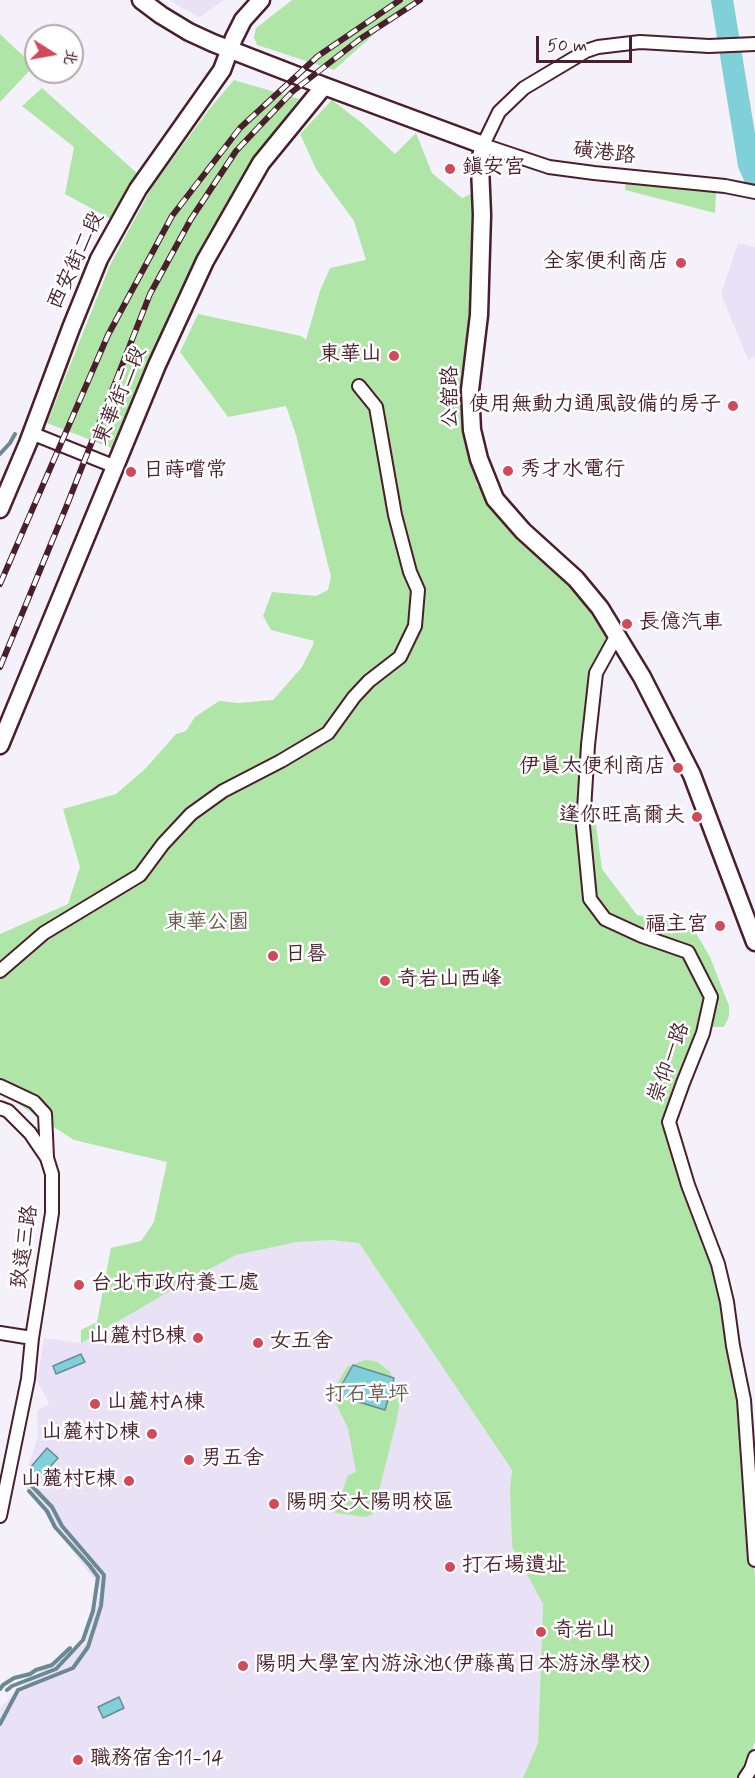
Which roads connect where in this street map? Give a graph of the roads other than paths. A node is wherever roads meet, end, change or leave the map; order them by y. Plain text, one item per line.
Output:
1 (141, 0) edge
2 (261, 0) edge
3 (751, 44) edge
4 (230, 50) junction
5 (324, 86) junction
6 (483, 145) junction
7 (755, 192) edge
8 (359, 386) dead end
9 (32, 433) junction
10 (116, 467) junction
11 (0, 509) edge
12 (617, 635) junction
13 (0, 745) edge
14 (755, 942) edge
15 (0, 971) edge
16 (0, 1086) edge
17 (0, 1108) edge
18 (47, 1158) junction
19 (0, 1333) edge
20 (32, 1338) junction
21 (4, 1477) edge
22 (0, 1516) edge
23 (755, 1560) edge
24 (755, 1757) edge
25 (745, 1778) edge

1 - 4 street
2 - 4 street, 西安街二段
3 - 6 street
4 - 5 street
4 - 9 street, 西安街二段
5 - 6 street
5 - 10 street, 東華街二段
6 - 7 street, 磺港路
6 - 12 street, 公舘路
8 - 15 street
9 - 10 street
9 - 11 street, 西安街二段
10 - 13 street, 東華街二段
12 - 14 street, 公舘路
12 - 23 street, 崇仰一路
16 - 18 street
17 - 18 street, 致遠三路
18 - 20 street, 致遠三路
19 - 20 street
20 - 21 street, 致遠三路
21 - 22 street, 致遠三路
24 - 25 street

